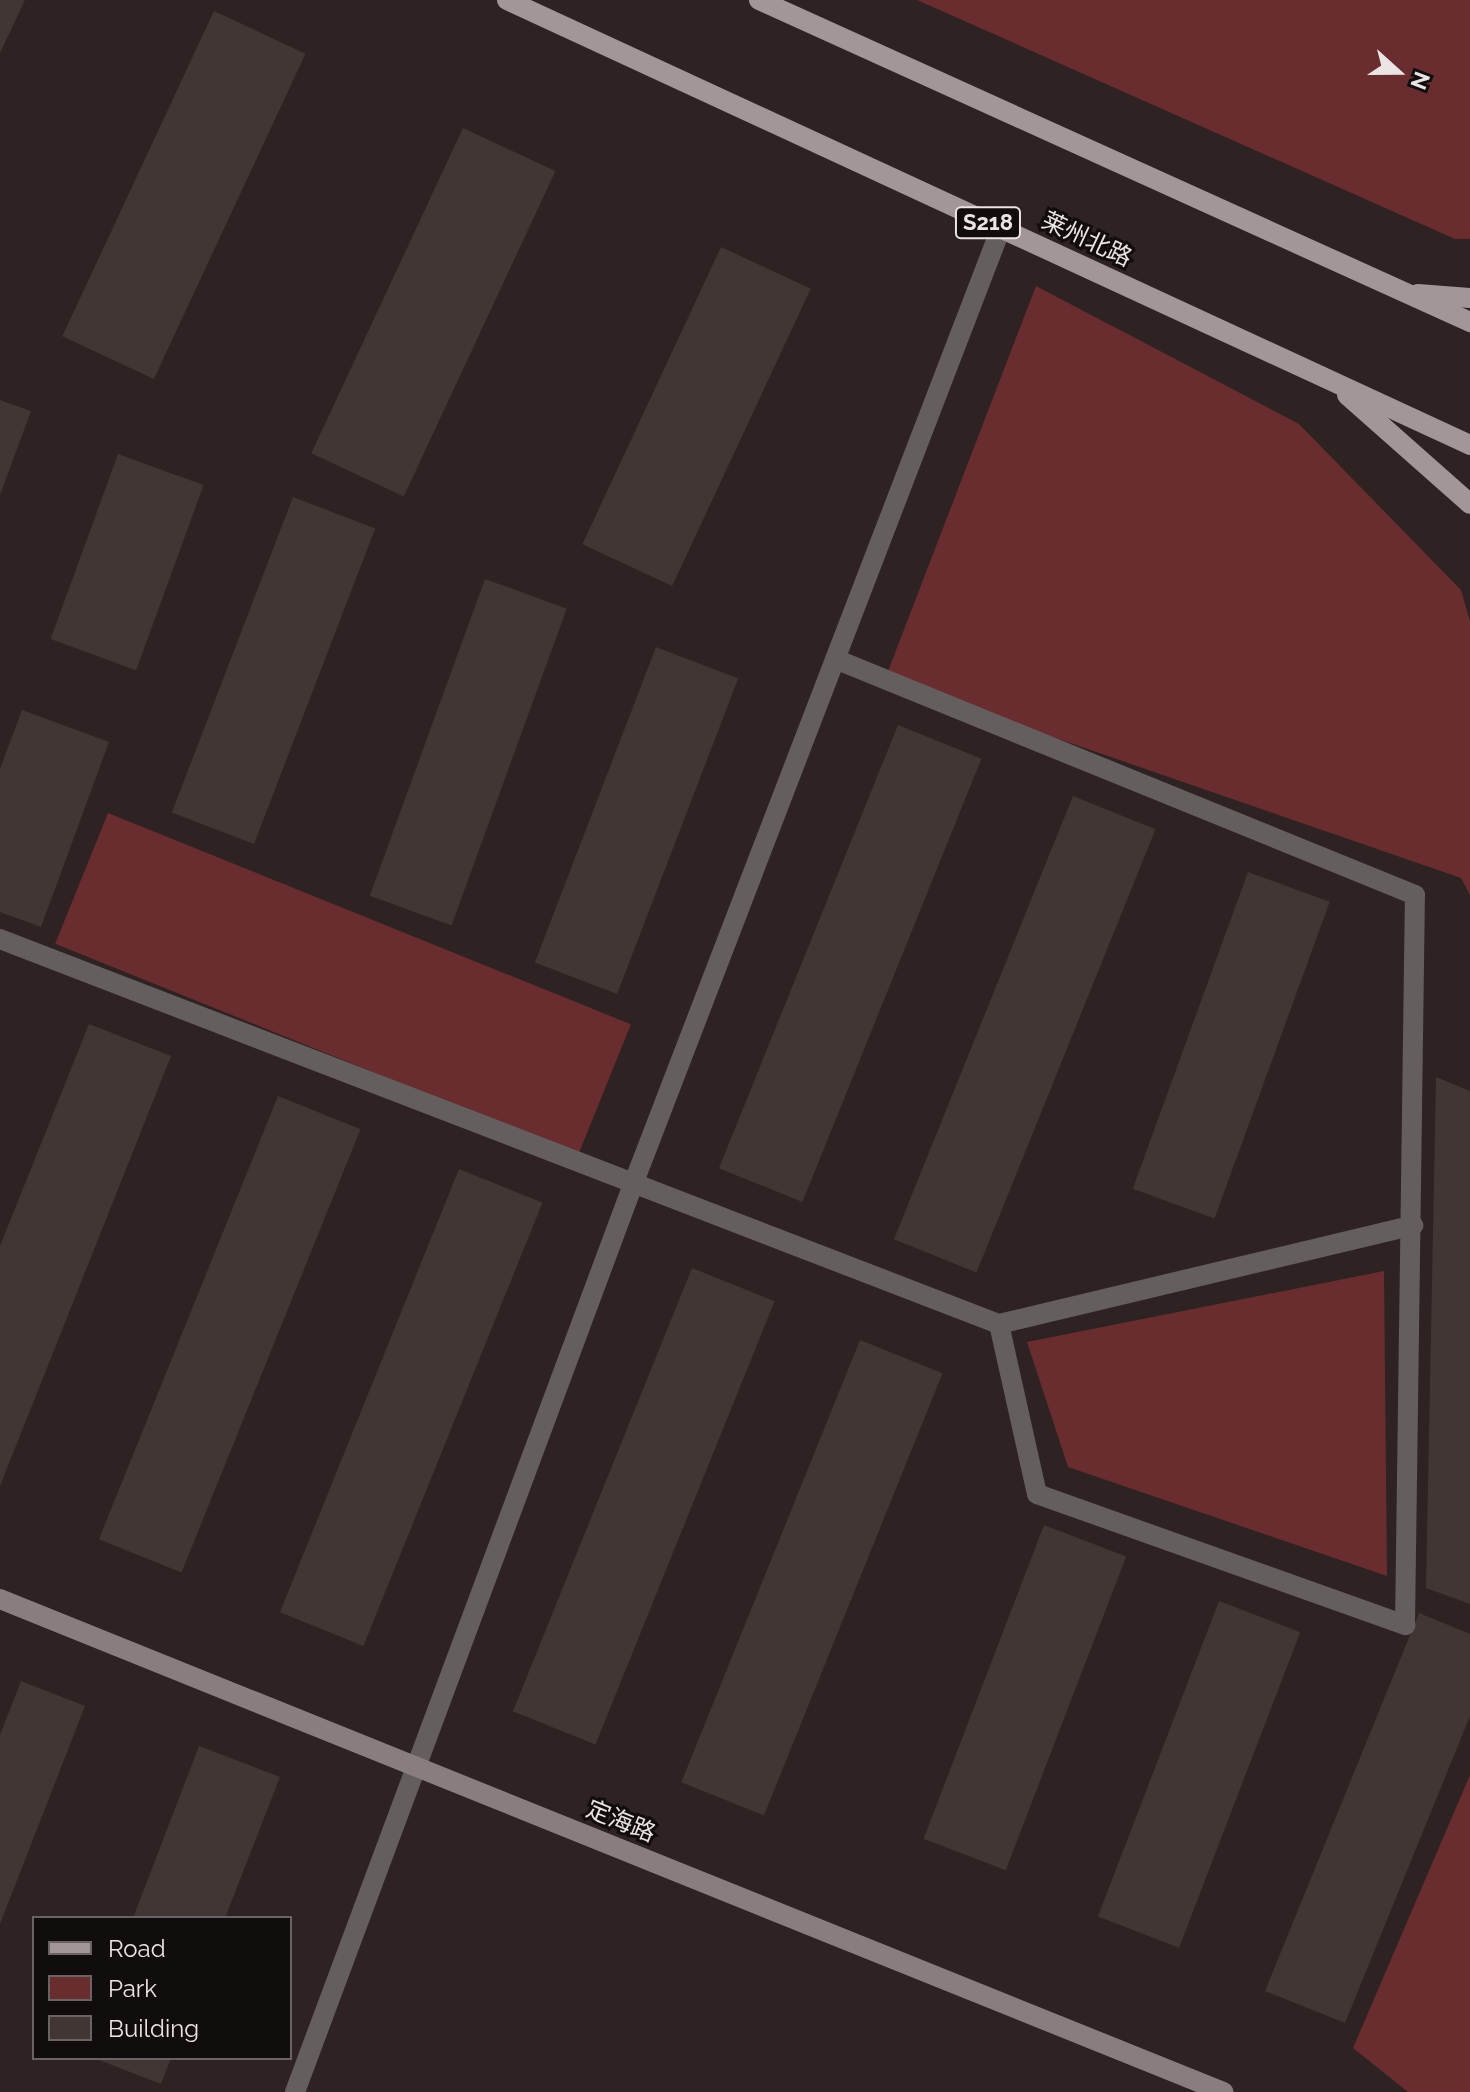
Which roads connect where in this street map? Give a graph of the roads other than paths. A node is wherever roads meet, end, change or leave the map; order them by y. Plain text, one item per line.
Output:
1 (507, 0) edge
2 (759, 0) edge
3 (1001, 228) junction
4 (1404, 293) junction
5 (1470, 298) edge
6 (1470, 322) edge
7 (1329, 380) junction
8 (1470, 445) edge
9 (1470, 504) edge
10 (835, 659) junction
11 (0, 939) edge
12 (634, 1182) junction
13 (1413, 1225) junction
14 (999, 1324) junction
15 (0, 1599) edge
16 (415, 1766) junction
17 (295, 2092) edge
18 (1223, 2092) edge

1 - 3 main road, 莱州北路 / S218
2 - 4 main road
3 - 7 main road, 莱州北路 / S218
3 - 10 street
4 - 5 main road
4 - 6 main road
7 - 8 main road, 莱州北路 / S218
7 - 9 main road
10 - 12 street
10 - 13 street
11 - 12 street
12 - 14 street
12 - 16 street
13 - 14 street
13 - 14 street
15 - 16 street, 定海路
16 - 17 street
16 - 18 street, 定海路

